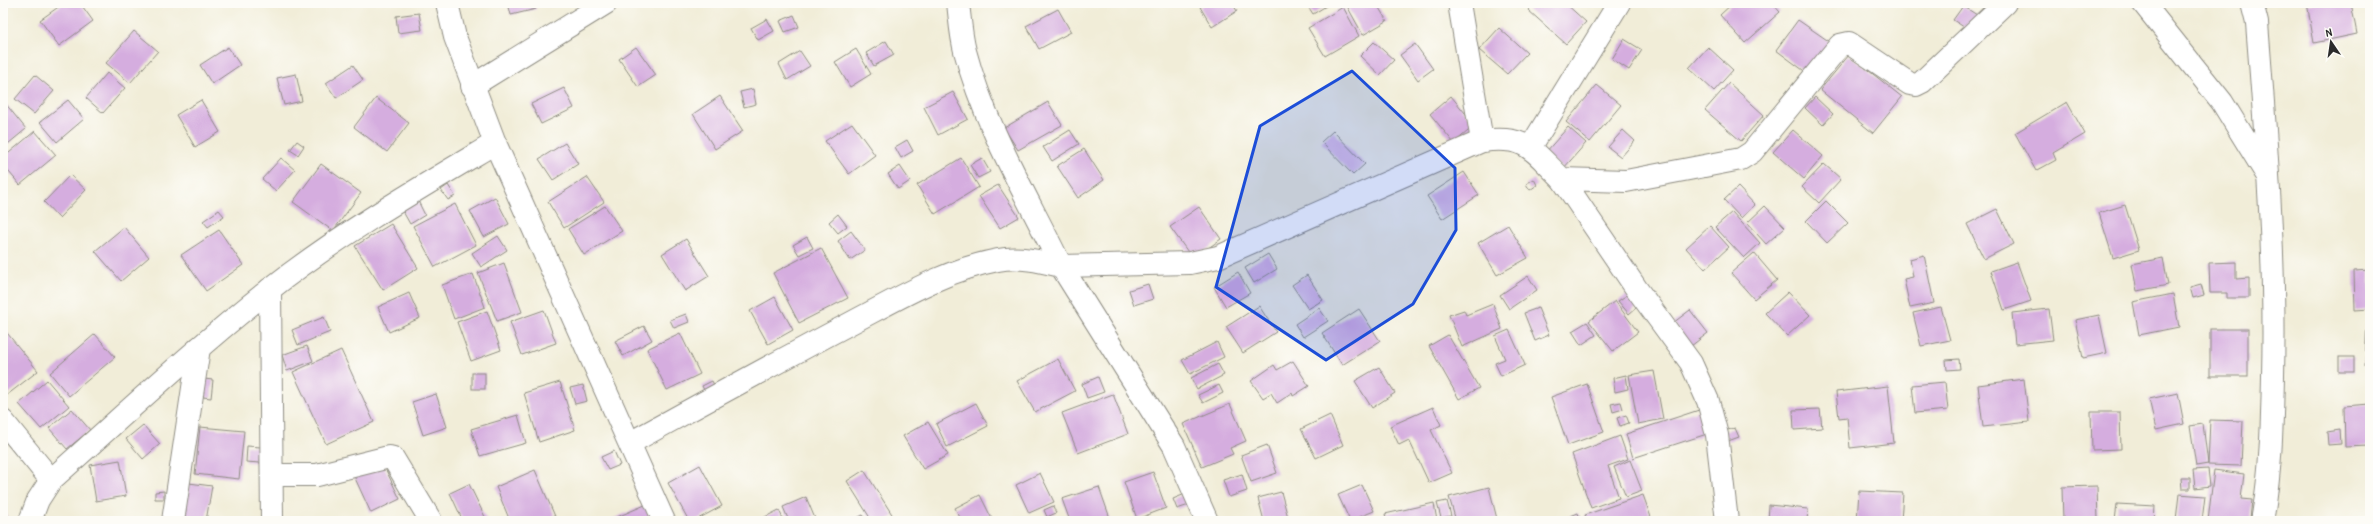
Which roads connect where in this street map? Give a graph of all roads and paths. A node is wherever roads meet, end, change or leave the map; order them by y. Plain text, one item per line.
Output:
1 (447, 3) edge
2 (606, 3) edge
3 (958, 3) edge
4 (1460, 3) edge
5 (1619, 3) edge
6 (2005, 3) edge
7 (2143, 3) edge
8 (2252, 3) edge
9 (472, 86) junction
10 (1482, 141) junction
11 (495, 144) junction
12 (1530, 148) junction
13 (1562, 180) junction
14 (2269, 180) junction
15 (1061, 266) junction
16 (270, 289) junction
17 (199, 348) junction
18 (3, 420) edge
19 (630, 444) junction
20 (273, 475) junction
21 (51, 480) junction
22 (30, 521) edge
23 (173, 521) edge
24 (272, 521) edge
25 (431, 521) edge
26 (664, 521) edge
27 (1206, 521) edge
28 (1727, 521) edge
29 (2262, 521) edge

1 - 9 street
2 - 9 street
3 - 15 street
4 - 10 street
5 - 12 street
6 - 13 street
7 - 14 street
8 - 14 street
9 - 11 street
10 - 12 street
10 - 15 street
11 - 16 street
11 - 19 street
12 - 13 street
13 - 28 street
14 - 29 street
15 - 19 street
15 - 27 street
16 - 17 street
16 - 20 street
17 - 21 street
17 - 23 street
18 - 21 street
19 - 26 street
20 - 24 street
20 - 25 street
21 - 22 street

